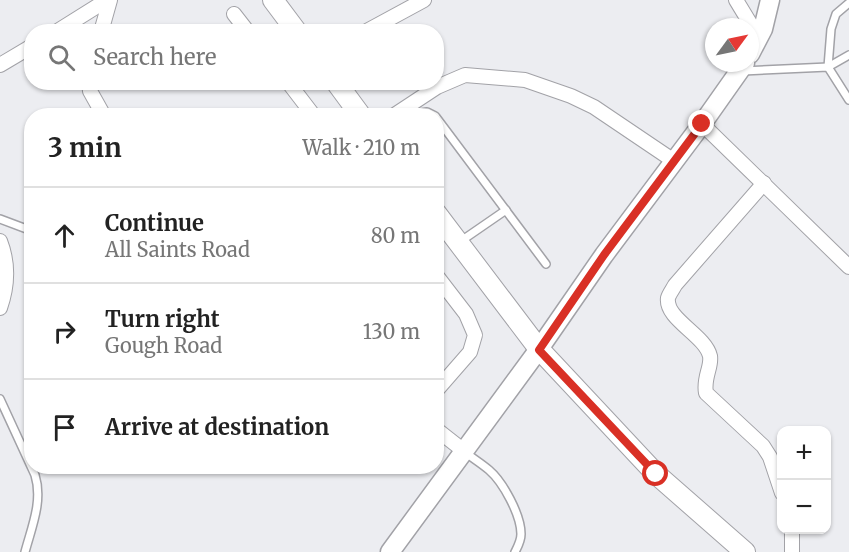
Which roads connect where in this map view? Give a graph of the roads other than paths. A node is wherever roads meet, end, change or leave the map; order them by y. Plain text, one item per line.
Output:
1 (109, 0) edge
2 (273, 0) edge
3 (424, 0) edge
4 (736, 0) edge
5 (770, 0) edge
6 (849, 3) edge
7 (234, 14) dead end
8 (747, 18) edge
9 (69, 24) edge
10 (103, 24) edge
11 (242, 24) edge
12 (291, 24) edge
13 (380, 24) edge
14 (759, 38) edge
15 (24, 51) edge
16 (849, 55) edge
17 (0, 65) edge
18 (759, 67) edge
19 (828, 67) junction
20 (738, 72) edge
21 (444, 84) edge
22 (90, 90) edge
23 (294, 90) edge
24 (342, 90) edge
25 (432, 90) edge
26 (849, 100) edge
27 (100, 108) edge
28 (308, 108) edge
29 (355, 108) edge
30 (405, 108) edge
31 (702, 124) junction
32 (444, 127) edge
33 (674, 160) junction
34 (764, 183) junction
35 (506, 210) junction
36 (0, 219) edge
37 (444, 223) edge
38 (24, 228) edge
39 (0, 241) edge
40 (459, 242) junction
41 (546, 264) dead end
42 (849, 267) edge
43 (444, 285) edge
44 (0, 308) edge
45 (539, 350) junction
46 (444, 382) edge
47 (0, 399) edge
48 (444, 435) edge
49 (24, 451) edge
50 (464, 451) junction
51 (35, 474) edge
52 (778, 480) edge
53 (792, 534) edge
54 (25, 552) edge
55 (390, 552) edge
56 (515, 552) edge
57 (745, 552) edge
58 (792, 552) edge

1 - 9 street
1 - 10 street
2 - 12 main road
3 - 13 street
4 - 8 street
5 - 14 street
6 - 19 lane
7 - 11 street
15 - 17 street
16 - 19 lane
18 - 19 lane
19 - 26 lane
20 - 31 street
21 - 33 street
22 - 27 street
23 - 28 street
24 - 29 main road
25 - 30 street
31 - 33 street
31 - 34 street
32 - 35 lane
33 - 45 street
34 - 42 street
34 - 52 street
35 - 40 lane
35 - 41 lane
36 - 38 lane
37 - 40 main road
39 - 44 street
40 - 45 main road
43 - 46 street
45 - 50 street
45 - 57 main road
47 - 49 lane
48 - 50 street
50 - 55 street
50 - 56 lane
51 - 54 lane
53 - 58 street

